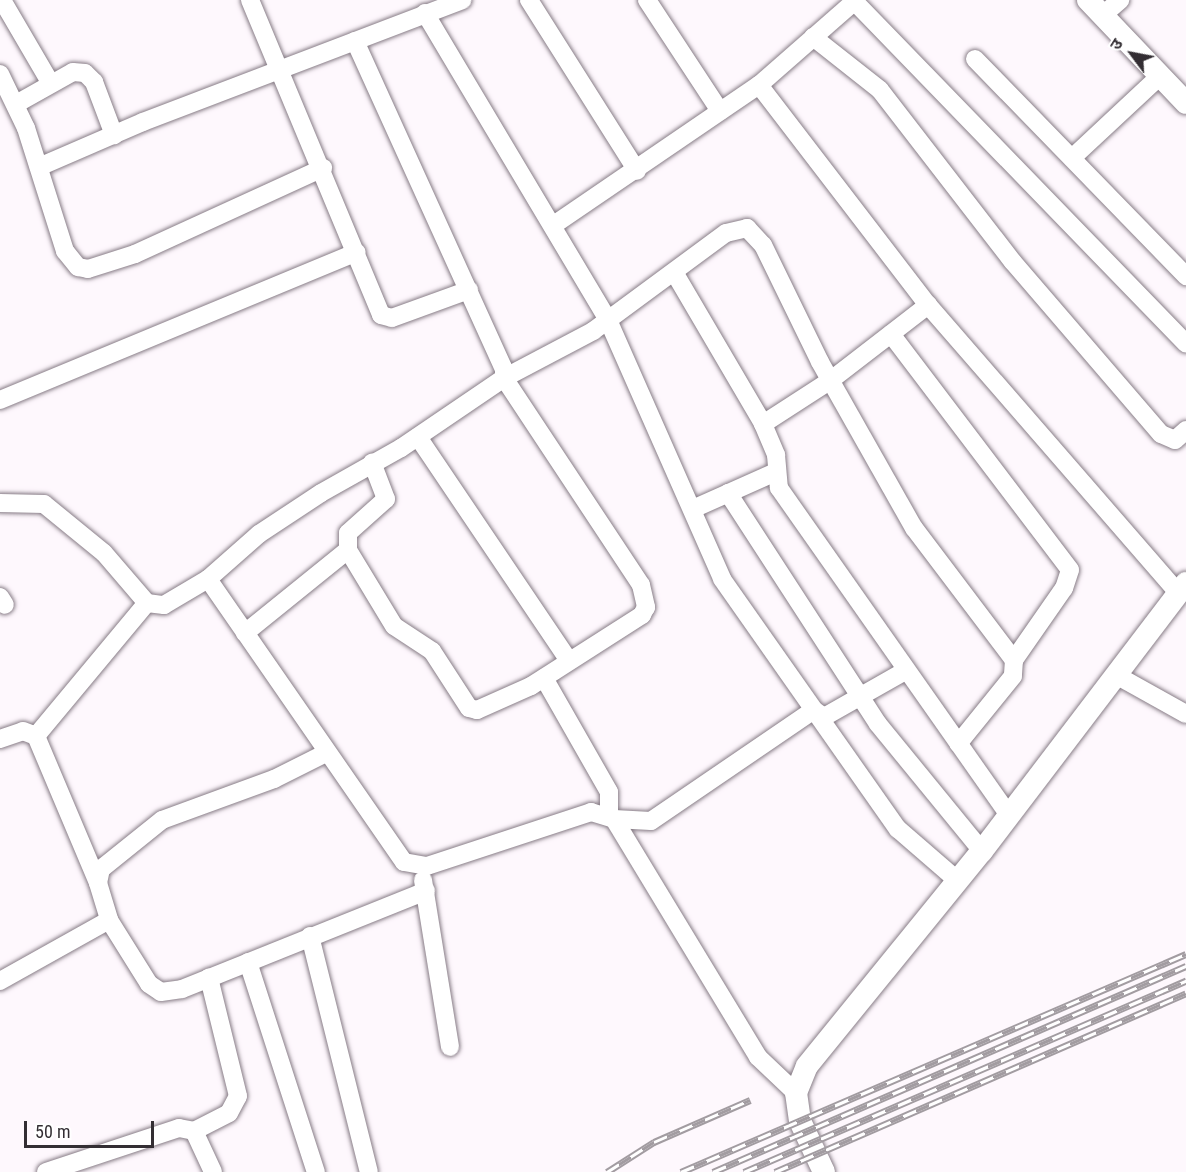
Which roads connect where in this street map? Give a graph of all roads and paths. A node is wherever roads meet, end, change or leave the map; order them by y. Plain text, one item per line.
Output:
1 (2, 0) edge
2 (463, 0) edge
3 (529, 0) edge
4 (647, 0) edge
5 (1120, 0) edge
6 (855, 1) edge
7 (255, 2) edge
8 (1095, 8) edge
9 (425, 13) junction
10 (813, 37) junction
11 (355, 41) junction
12 (975, 59) dead end
13 (281, 72) junction
14 (0, 74) edge
15 (1160, 76) junction
16 (51, 84) junction
17 (759, 85) junction
18 (1186, 103) edge
19 (16, 104) junction
20 (720, 111) junction
21 (114, 135) junction
22 (1072, 158) junction
23 (39, 167) junction
24 (323, 168) junction
25 (637, 171) junction
26 (555, 224) junction
27 (357, 252) junction
28 (674, 272) junction
29 (1186, 276) edge
30 (469, 290) junction
31 (928, 305) junction
32 (608, 321) junction
33 (891, 334) junction
34 (1186, 343) edge
35 (504, 378) junction
36 (831, 380) junction
37 (0, 400) edge
38 (763, 424) junction
39 (1186, 430) edge
40 (418, 437) junction
41 (372, 463) junction
42 (776, 472) junction
43 (728, 493) junction
44 (0, 502) edge
45 (695, 508) junction
46 (348, 550) junction
47 (208, 579) junction
48 (1182, 588) edge
49 (147, 603) junction
50 (244, 633) junction
51 (1014, 660) junction
52 (569, 662) junction
53 (905, 671) junction
54 (1116, 675) junction
55 (544, 678) junction
56 (860, 696) junction
57 (814, 710) junction
58 (1186, 714) edge
59 (36, 736) junction
60 (0, 739) edge
61 (958, 744) junction
62 (326, 753) junction
63 (1009, 815) junction
64 (611, 817) junction
65 (982, 851) junction
66 (414, 867) junction
67 (958, 881) junction
68 (98, 883) junction
69 (426, 891) junction
70 (109, 920) junction
71 (310, 936) junction
72 (248, 962) junction
73 (209, 978) junction
74 (0, 981) edge
75 (450, 1047) dead end
76 (796, 1093) junction
77 (194, 1131) junction
78 (99, 1164) edge
79 (46, 1172) edge
80 (213, 1172) edge
81 (316, 1172) edge
82 (369, 1172) edge
83 (824, 1172) edge

1 - 16 street
2 - 9 street
3 - 25 street
4 - 20 street
5 - 8 street
6 - 10 street
6 - 34 street
7 - 13 street
8 - 15 street
9 - 11 street
9 - 26 street
10 - 17 street
10 - 39 street
11 - 13 street
11 - 30 street
12 - 22 street
13 - 21 street
13 - 24 street
14 - 19 street
15 - 18 street
15 - 22 street
16 - 19 street
16 - 21 street
17 - 20 street
17 - 31 street
19 - 23 street
20 - 25 street
21 - 23 street
22 - 29 street
23 - 24 street
24 - 27 street
25 - 26 street
26 - 32 street
27 - 30 street
27 - 37 street
28 - 32 street
28 - 36 street
28 - 38 street
30 - 35 street
31 - 33 street
31 - 48 street
32 - 35 street
32 - 45 street
33 - 36 street
33 - 51 street
35 - 40 street
35 - 52 street
36 - 38 street
36 - 51 street
38 - 42 street
40 - 41 street
40 - 52 street
41 - 46 street
41 - 47 street
42 - 43 street
42 - 53 street
43 - 45 street
43 - 56 street
44 - 49 street
45 - 57 street
46 - 50 street
46 - 55 street
47 - 49 street
47 - 50 street
48 - 54 street
49 - 59 street
50 - 62 street
51 - 61 street
52 - 55 street
53 - 56 street
53 - 61 street
54 - 58 street
54 - 63 street
55 - 64 street
56 - 57 street
56 - 65 street
57 - 64 street
57 - 67 street
59 - 60 street
59 - 68 street
61 - 63 street
62 - 66 street
62 - 68 street
63 - 65 street
64 - 66 street
64 - 76 street
65 - 67 street
66 - 69 street
67 - 76 street
68 - 70 street
69 - 71 street
69 - 75 street
70 - 73 street
70 - 74 street
71 - 72 street
71 - 82 street
72 - 73 street
72 - 81 street
73 - 77 street
76 - 83 street
77 - 78 street
77 - 80 street
78 - 79 street

